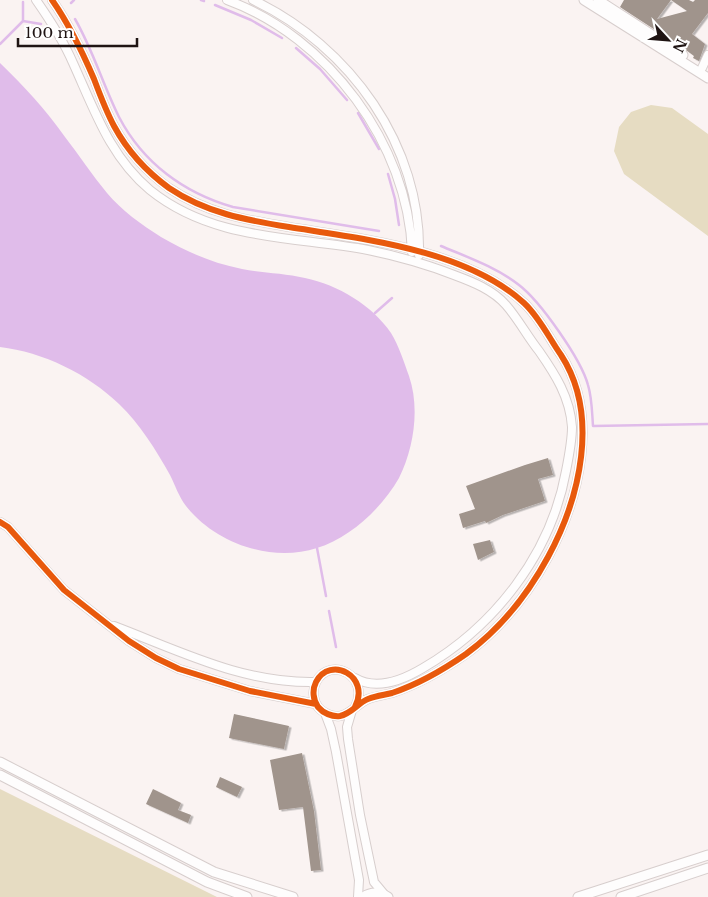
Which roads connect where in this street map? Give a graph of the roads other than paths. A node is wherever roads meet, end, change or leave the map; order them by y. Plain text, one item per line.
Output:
1 (47, 0) edge
2 (52, 0) edge
3 (227, 0) edge
4 (253, 0) edge
5 (584, 0) edge
6 (598, 0) edge
7 (38, 3) edge
8 (609, 3) edge
9 (708, 55) edge
10 (705, 70) edge
11 (708, 78) edge
12 (415, 251) junction
13 (415, 261) junction
14 (0, 522) edge
15 (107, 624) junction
16 (354, 677) junction
17 (316, 682) junction
18 (316, 704) junction
19 (353, 708) junction
20 (325, 713) junction
21 (0, 762) edge
22 (0, 775) edge
23 (708, 855) edge
24 (708, 868) edge
25 (386, 896) edge
26 (247, 897) edge
27 (293, 897) edge
28 (358, 897) edge
29 (363, 897) edge
30 (578, 897) edge
31 (621, 897) edge

1 - 7 street
2 - 12 street
3 - 12 street
4 - 12 street
5 - 11 street
6 - 8 street
7 - 13 street
8 - 10 street
9 - 10 street
12 - 13 street
12 - 19 street
13 - 16 street
14 - 15 street
15 - 17 street
15 - 18 street
16 - 17 street
16 - 19 street
17 - 18 street
18 - 20 street
19 - 20 street
19 - 25 street
20 - 28 street
21 - 27 street
22 - 26 street
23 - 30 street
24 - 31 street
25 - 29 street

